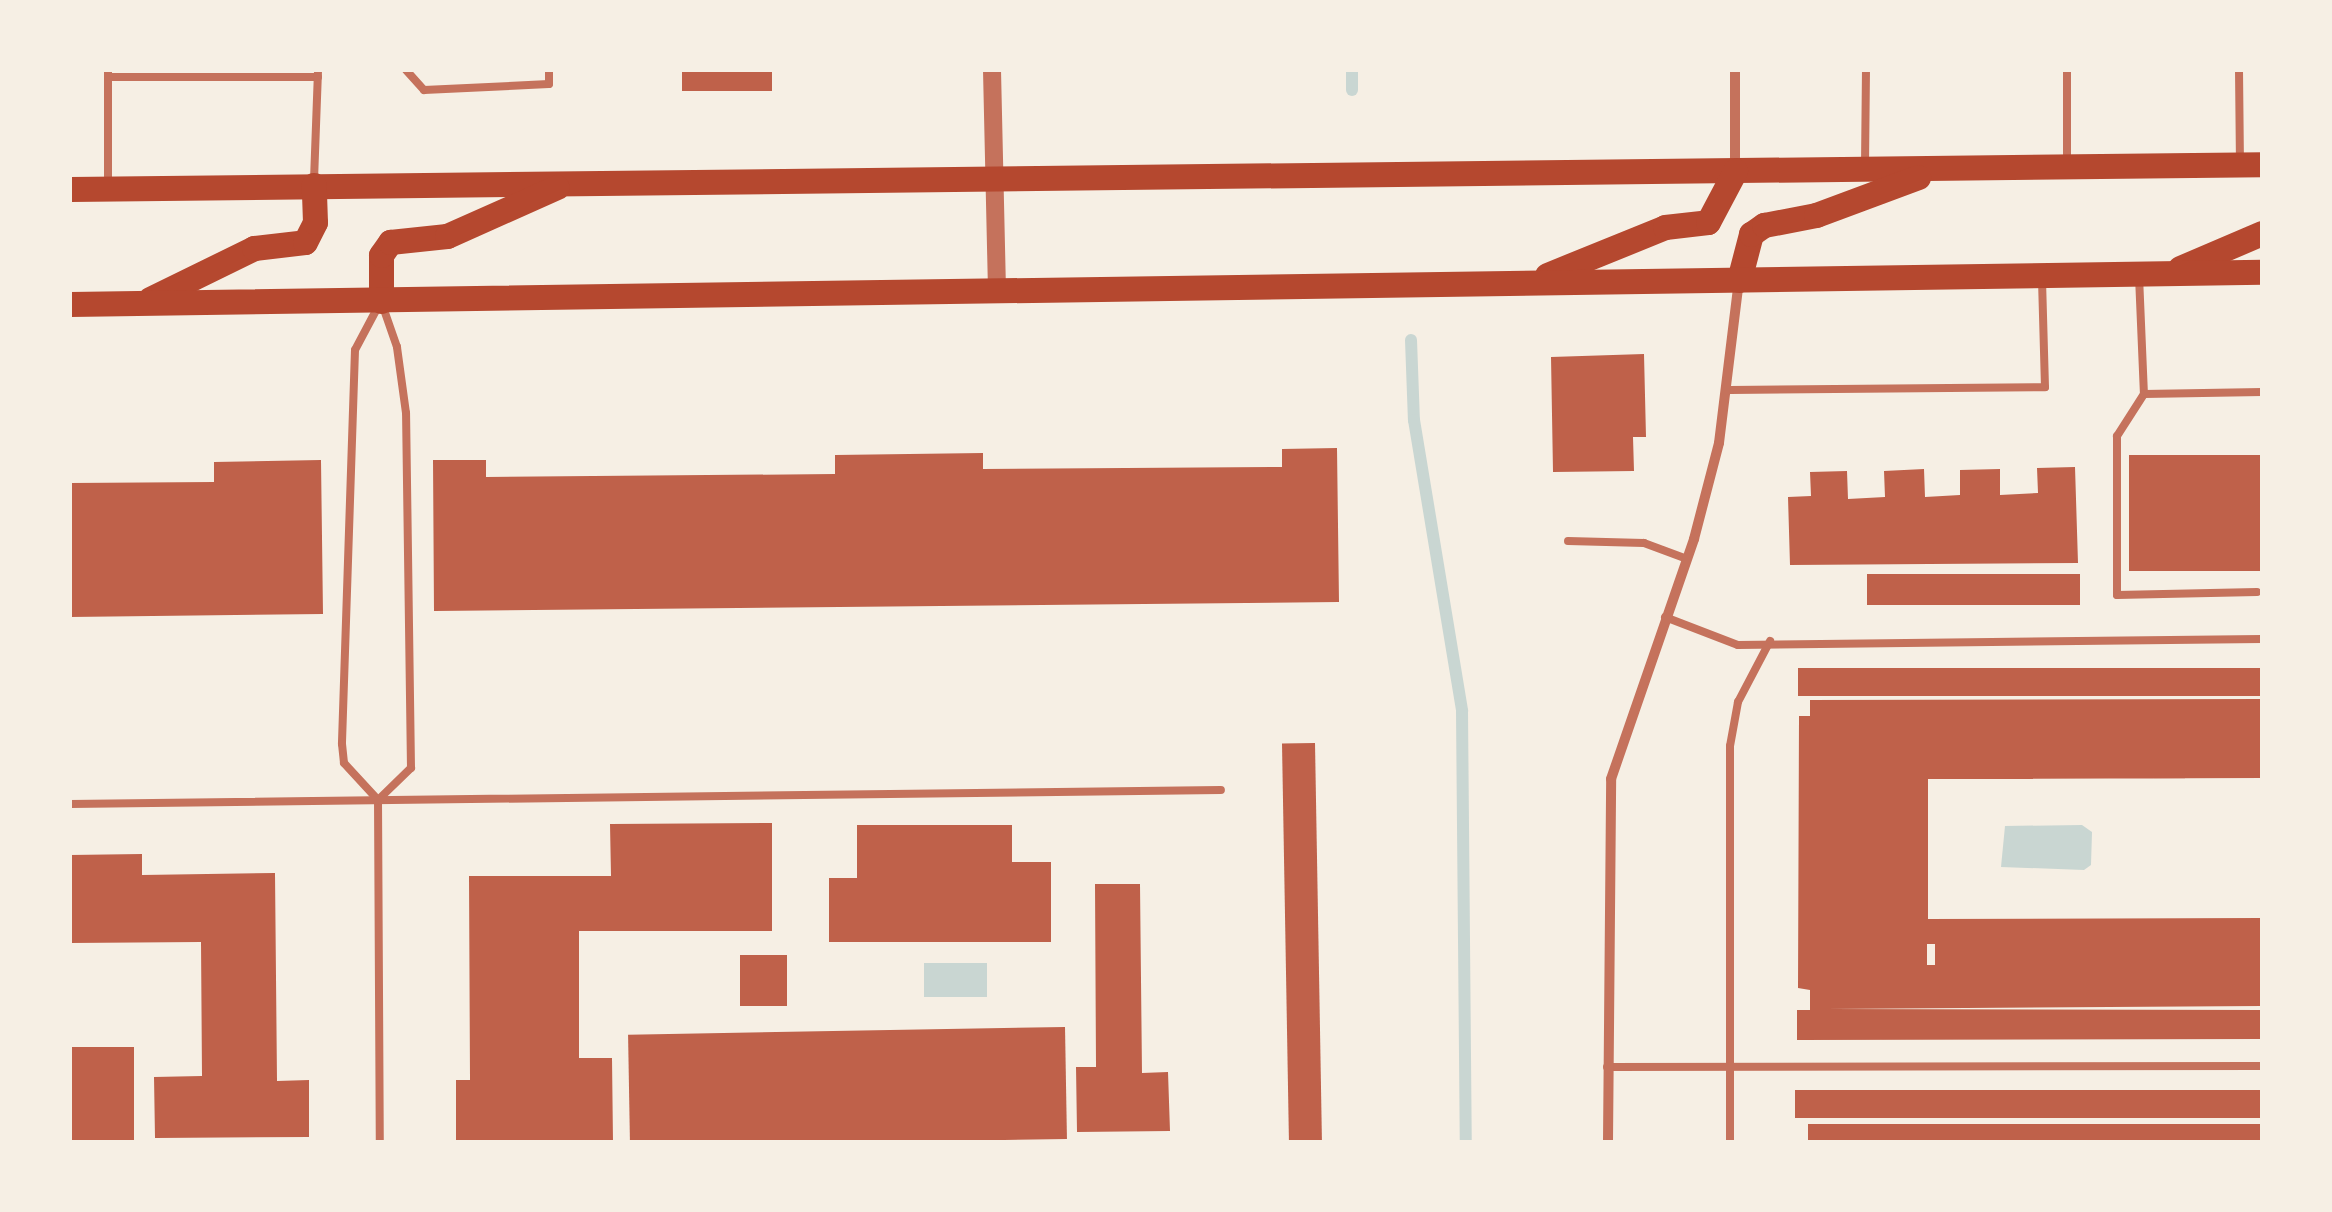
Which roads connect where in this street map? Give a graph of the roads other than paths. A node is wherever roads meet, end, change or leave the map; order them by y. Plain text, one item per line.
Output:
1 (406, 70) edge
2 (549, 70) edge
3 (992, 70) edge
4 (1735, 70) edge
5 (1866, 70) edge
6 (2067, 70) edge
7 (2240, 70) edge
8 (108, 73) edge
9 (318, 73) edge
10 (2251, 164) edge
11 (2067, 168) junction
12 (1866, 170) junction
13 (1937, 170) junction
14 (1735, 171) junction
15 (995, 179) junction
16 (566, 182) junction
17 (314, 185) junction
18 (108, 188) junction
19 (70, 189) edge
20 (2262, 234) edge
21 (2262, 272) edge
22 (2167, 273) junction
23 (2139, 274) junction
24 (2042, 276) junction
25 (1533, 280) junction
26 (1740, 280) junction
27 (997, 286) junction
28 (381, 301) junction
29 (141, 303) junction
30 (70, 304) edge
31 (1730, 390) junction
32 (2262, 392) edge
33 (2144, 394) junction
34 (1568, 542) dead end
35 (1687, 559) junction
36 (2256, 592) dead end
37 (1665, 617) junction
38 (2262, 639) edge
39 (1770, 641) junction
40 (1220, 790) dead end
41 (378, 800) junction
42 (70, 804) edge
43 (2262, 1066) edge
44 (1607, 1067) junction
45 (1731, 1069) junction
46 (380, 1142) edge
47 (1608, 1142) edge
48 (1730, 1142) edge

1 - 2 lane
3 - 15 street
4 - 14 street
5 - 12 lane
6 - 11 lane
7 - 10 lane
8 - 9 lane
8 - 18 lane
9 - 17 lane
10 - 11 main road
11 - 13 main road
12 - 13 main road
12 - 14 main road
13 - 26 main road
14 - 15 main road
14 - 25 main road
15 - 16 main road
15 - 27 street
16 - 17 main road
16 - 28 main road
17 - 18 main road
17 - 29 main road
18 - 19 main road
20 - 22 main road
21 - 22 main road
22 - 23 main road
23 - 24 main road
23 - 33 lane
24 - 26 main road
24 - 31 lane
25 - 26 main road
25 - 27 main road
26 - 31 street
27 - 28 main road
28 - 29 main road
28 - 41 lane
28 - 41 lane
29 - 30 main road
31 - 35 street
32 - 33 lane
33 - 36 lane
34 - 35 lane
35 - 37 street
37 - 39 lane
37 - 44 street
38 - 39 lane
39 - 45 lane
40 - 41 lane
41 - 42 lane
41 - 46 lane
43 - 45 lane
44 - 45 lane
44 - 47 street
45 - 48 lane

